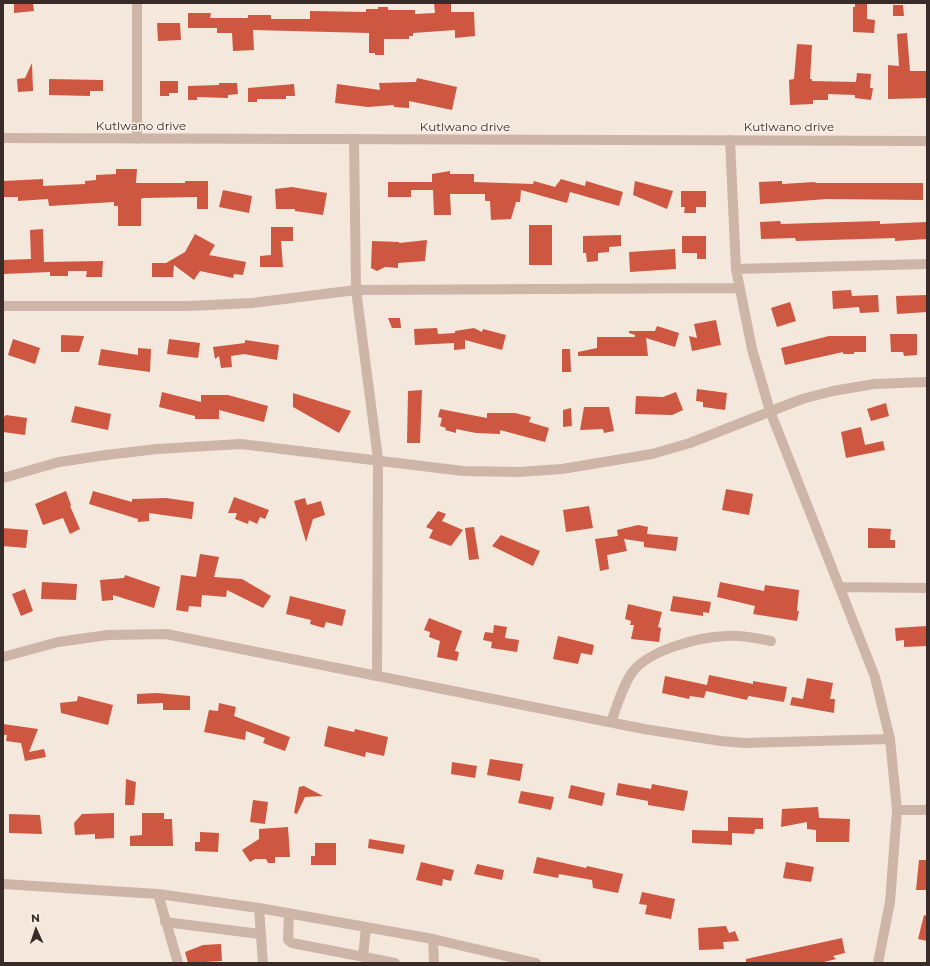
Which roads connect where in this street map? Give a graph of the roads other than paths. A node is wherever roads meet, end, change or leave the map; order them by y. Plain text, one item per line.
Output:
1 (137, 3) edge
2 (3, 138) edge
3 (137, 139) junction
4 (354, 139) junction
5 (730, 140) junction
6 (927, 141) edge
7 (927, 264) edge
8 (736, 269) junction
9 (739, 288) junction
10 (356, 290) junction
11 (3, 306) edge
12 (927, 382) edge
13 (770, 411) junction
14 (378, 459) junction
15 (3, 478) edge
16 (841, 587) junction
17 (927, 588) edge
18 (771, 641) dead end
19 (3, 658) edge
20 (377, 675) junction
21 (610, 722) junction
22 (890, 739) junction
23 (897, 810) junction
24 (927, 810) edge
25 (3, 884) edge
26 (158, 894) junction
27 (259, 908) junction
28 (289, 913) junction
29 (165, 922) junction
30 (366, 927) junction
31 (260, 934) junction
32 (433, 939) junction
33 (363, 957) junction
34 (178, 963) edge
35 (263, 963) edge
36 (395, 963) edge
37 (434, 963) edge
38 (536, 963) edge
39 (878, 963) edge

1 - 3 street
2 - 3 street, Kutlwano drive
3 - 4 street, Kutlwano drive
4 - 5 street, Kutlwano drive
4 - 10 street
5 - 6 street, Kutlwano drive
5 - 8 street
7 - 8 street
8 - 9 street
9 - 10 street
9 - 13 street
10 - 11 street
10 - 14 street
12 - 13 street
13 - 14 street
13 - 16 street
14 - 15 street
14 - 20 street
16 - 17 street
16 - 22 street
18 - 21 street
19 - 20 street
20 - 21 street
21 - 22 street
22 - 23 street
23 - 24 street
23 - 39 street
25 - 26 street
26 - 27 street
26 - 29 street
27 - 28 street
27 - 31 street
28 - 30 street
28 - 33 street
29 - 31 street
29 - 34 street
30 - 32 street
30 - 33 street
31 - 35 street
32 - 37 street
32 - 38 street
33 - 36 street

